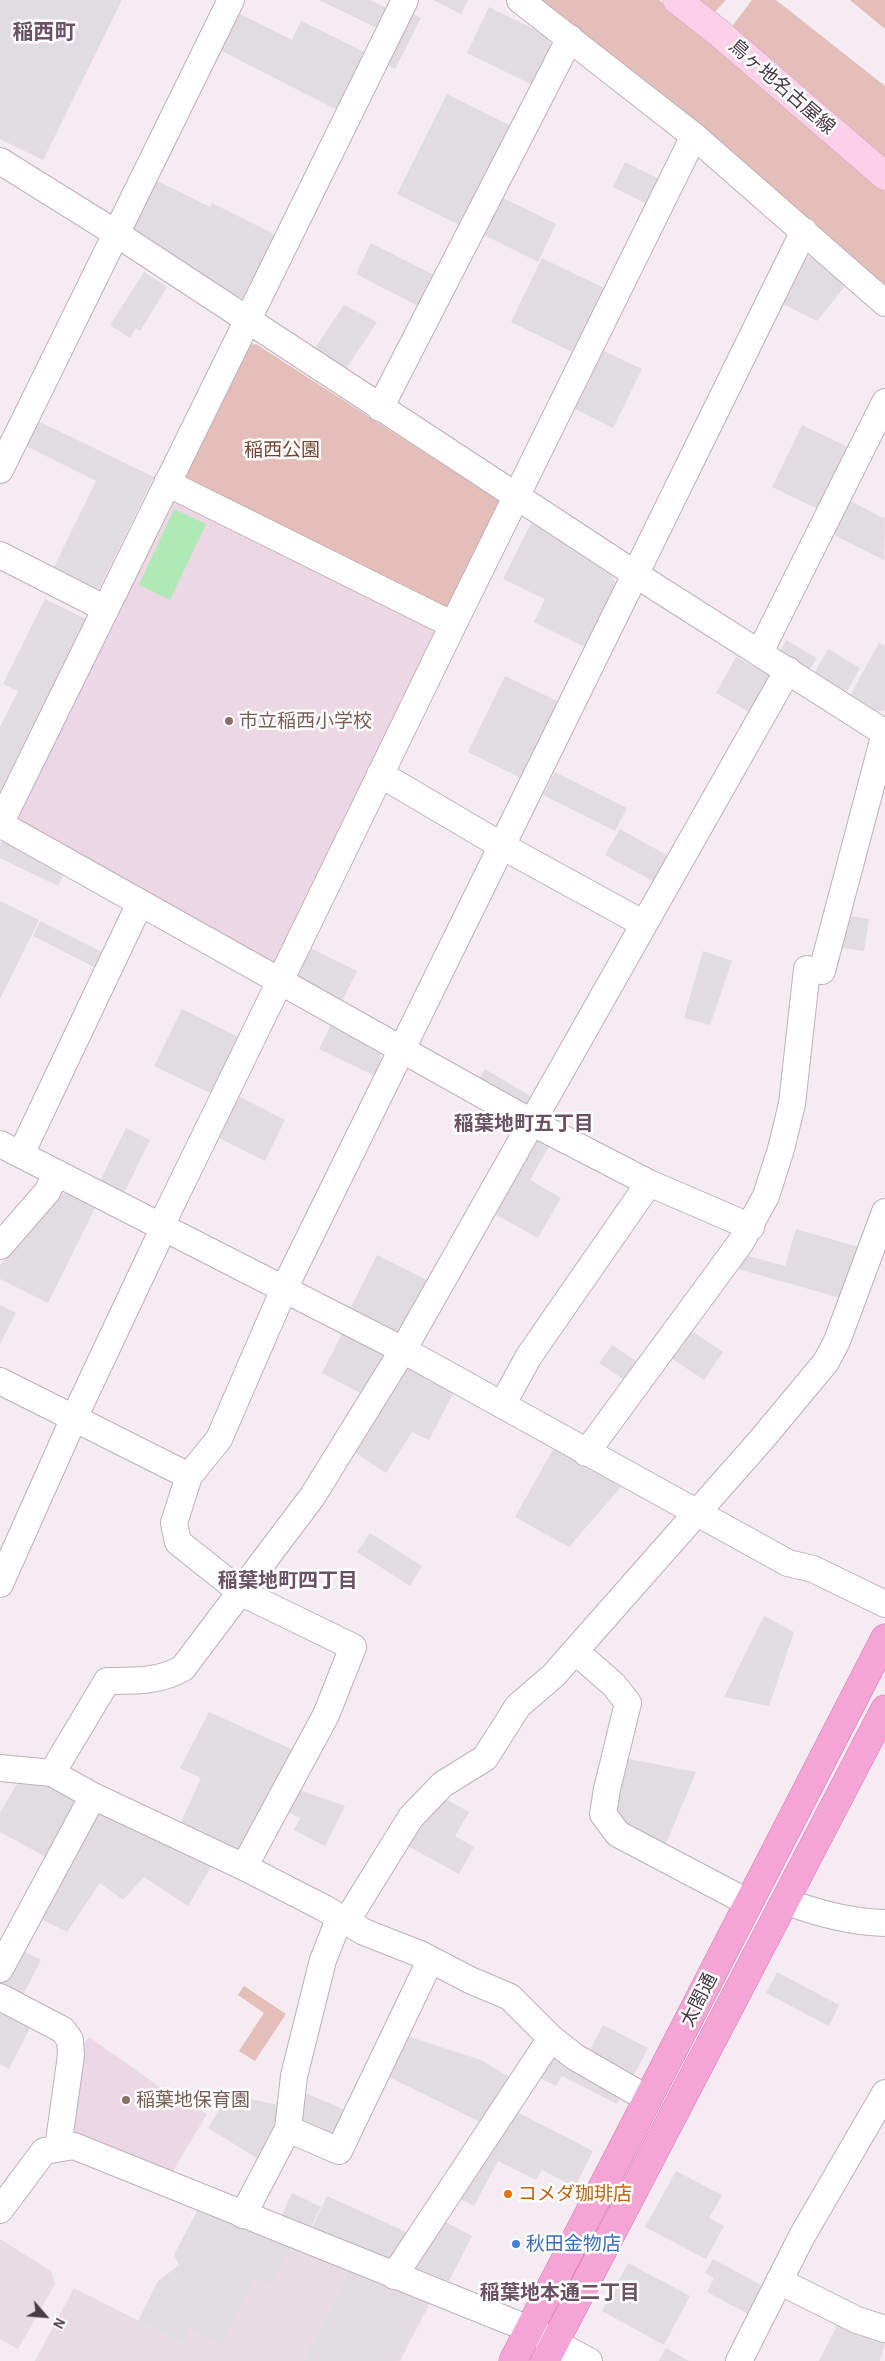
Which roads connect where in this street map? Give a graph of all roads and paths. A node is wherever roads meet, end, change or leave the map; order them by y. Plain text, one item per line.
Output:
1 (231, 0) edge
2 (405, 0) edge
3 (520, 0) edge
4 (677, 0) edge
5 (570, 38) junction
6 (694, 136) junction
7 (1, 163) edge
8 (885, 176) edge
9 (804, 232) junction
10 (117, 234) junction
11 (885, 303) edge
12 (247, 319) junction
13 (885, 402) edge
14 (380, 408) junction
15 (0, 470) edge
16 (167, 483) junction
17 (516, 496) junction
18 (0, 555) edge
19 (635, 574) junction
20 (106, 609) junction
21 (453, 625) junction
22 (760, 652) junction
23 (788, 670) junction
24 (885, 733) edge
25 (380, 774) junction
26 (0, 824) edge
27 (502, 846) junction
28 (140, 903) junction
29 (644, 924) junction
30 (281, 982) junction
31 (401, 1051) junction
32 (531, 1122) junction
33 (10, 1149) edge
34 (57, 1173) junction
35 (650, 1183) junction
36 (885, 1212) edge
37 (162, 1226) junction
38 (751, 1228) junction
39 (0, 1246) edge
40 (284, 1289) junction
41 (404, 1350) junction
42 (0, 1381) edge
43 (502, 1405) junction
44 (74, 1418) junction
45 (586, 1453) junction
46 (189, 1476) junction
47 (696, 1513) junction
48 (0, 1584) edge
49 (242, 1593) junction
50 (885, 1604) edge
51 (885, 1638) edge
52 (575, 1651) junction
53 (885, 1709) edge
54 (0, 1768) edge
55 (52, 1773) junction
56 (93, 1796) junction
57 (244, 1867) junction
58 (785, 1901) junction
59 (749, 1903) junction
60 (343, 1919) junction
61 (885, 1923) edge
62 (430, 1961) junction
63 (0, 1969) edge
64 (0, 1997) edge
65 (552, 2038) junction
66 (885, 2093) edge
67 (648, 2099) junction
68 (288, 2129) junction
69 (58, 2148) junction
70 (0, 2210) edge
71 (243, 2215) junction
72 (394, 2276) junction
73 (779, 2281) junction
74 (529, 2329) junction
75 (885, 2329) edge
76 (550, 2352) edge
77 (513, 2361) edge
78 (589, 2361) edge
79 (739, 2361) edge

1 - 10 street
2 - 12 street
3 - 5 street
4 - 8 main road, 鳥ヶ地名古屋線
5 - 6 street
5 - 14 street
6 - 9 street
6 - 17 street
7 - 10 street
9 - 11 street
9 - 19 street
10 - 12 street
10 - 15 street
12 - 14 street
12 - 16 street
13 - 22 street
14 - 17 street
16 - 20 street
16 - 21 street
17 - 19 street
17 - 21 street
18 - 20 street
19 - 22 street
19 - 27 street
20 - 26 street
21 - 25 street
22 - 23 street
23 - 24 street
23 - 29 street
24 - 38 street
25 - 27 street
25 - 30 street
26 - 28 street
27 - 29 street
27 - 31 street
28 - 30 street
28 - 33 street
29 - 32 street
30 - 31 street
30 - 37 street
31 - 32 street
31 - 40 street
32 - 35 street
32 - 41 street
33 - 34 street
34 - 37 street
34 - 39 street
35 - 38 street
35 - 43 street
36 - 47 street
37 - 40 street
37 - 44 street
38 - 45 street
40 - 41 street
40 - 46 street
41 - 43 street
41 - 49 street
42 - 44 street
43 - 45 street
44 - 46 street
44 - 48 street
45 - 47 street
46 - 49 street
47 - 50 street
47 - 52 street
49 - 55 street
49 - 57 street
51 - 59 main road, 太閤通
52 - 59 street
52 - 60 street
53 - 58 main road, 太閤通
54 - 55 street
55 - 56 street
56 - 57 street
56 - 63 street
57 - 60 street
58 - 61 street
58 - 76 main road, 太閤通
59 - 67 main road, 太閤通
60 - 62 street
60 - 68 street
62 - 65 street
62 - 68 street
64 - 69 street
65 - 67 street
65 - 72 street
66 - 73 street
67 - 74 main road, 太閤通
68 - 71 street
69 - 70 street
69 - 71 street
71 - 72 street
72 - 74 street
73 - 75 street
73 - 79 street
74 - 76 street
74 - 77 main road, 太閤通
76 - 78 street

